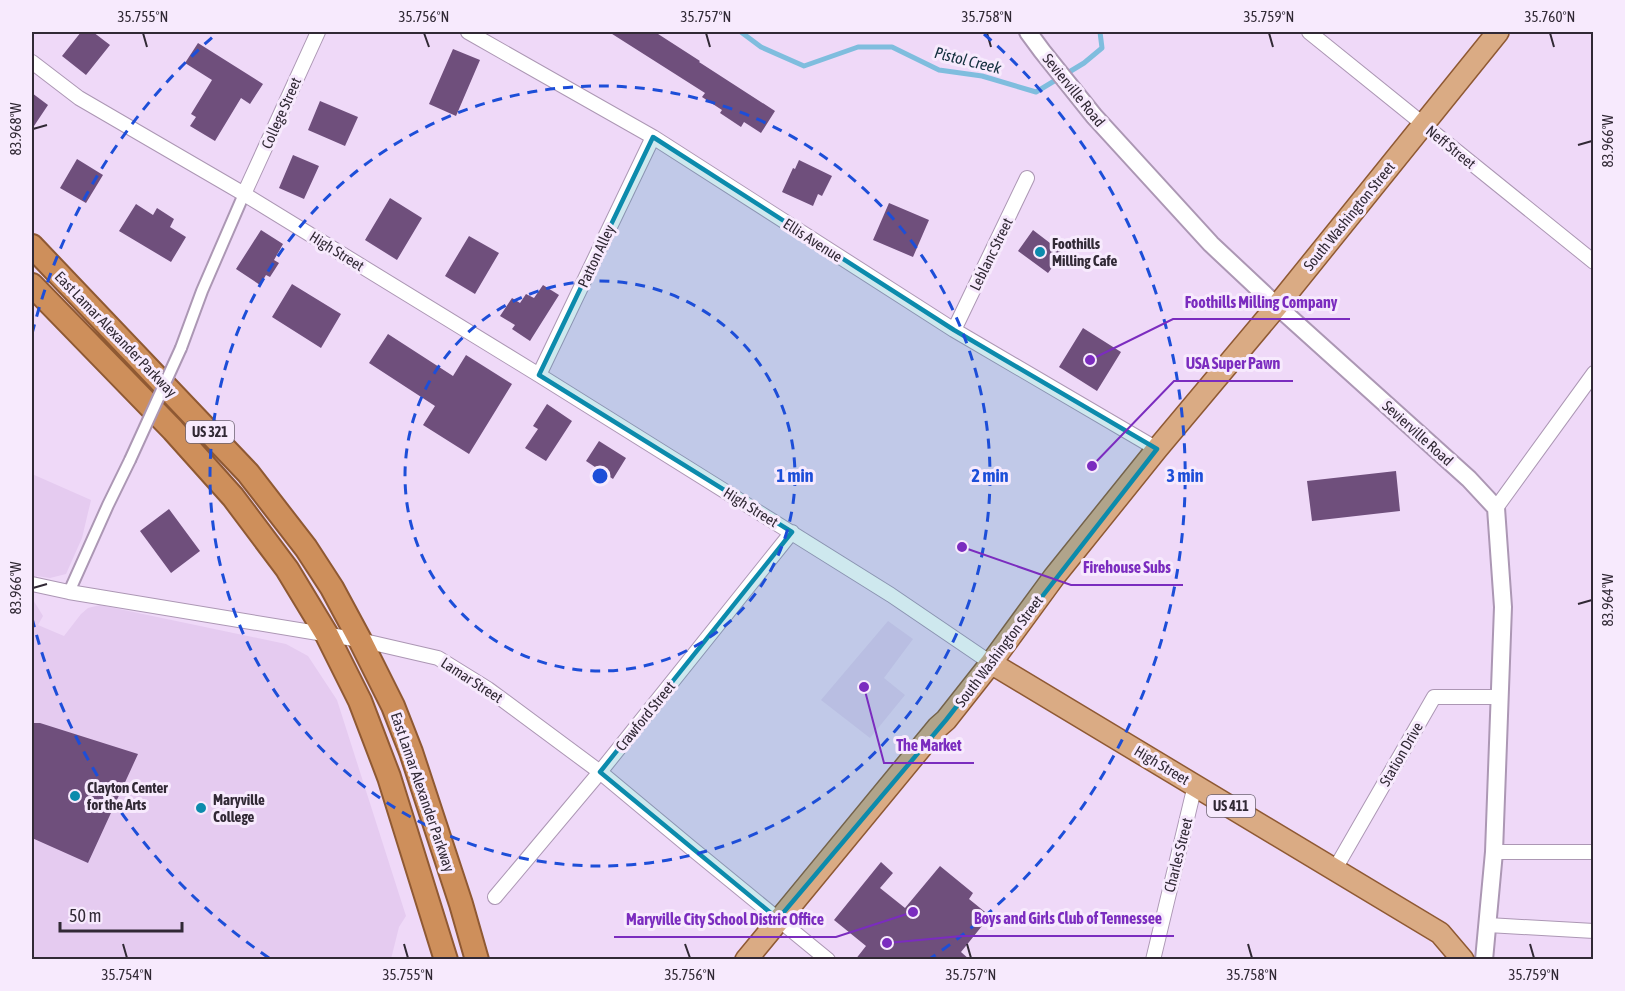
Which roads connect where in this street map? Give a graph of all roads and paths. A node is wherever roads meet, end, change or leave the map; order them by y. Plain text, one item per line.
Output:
1 (318, 32) edge
2 (468, 32) edge
3 (1028, 32) edge
4 (1309, 32) edge
5 (1498, 32) edge
6 (32, 62) edge
7 (1423, 124) junction
8 (653, 137) junction
9 (1027, 178) dead end
10 (244, 194) junction
11 (32, 246) edge
12 (1593, 261) edge
13 (32, 285) edge
14 (1277, 306) junction
15 (954, 330) junction
16 (1593, 373) edge
17 (539, 375) junction
18 (1156, 449) junction
19 (1496, 508) junction
20 (792, 532) junction
21 (32, 584) edge
22 (69, 592) junction
23 (327, 635) junction
24 (360, 640) junction
25 (991, 663) junction
26 (1499, 698) junction
27 (600, 771) junction
28 (1196, 785) junction
29 (1494, 852) junction
30 (1593, 852) edge
31 (1335, 869) junction
32 (495, 897) dead end
33 (778, 919) junction
34 (1488, 925) junction
35 (1593, 931) edge
36 (446, 960) edge
37 (477, 960) edge
38 (746, 960) edge
39 (828, 960) edge
40 (1153, 960) edge
41 (1463, 960) edge
42 (1484, 960) edge

1 - 10 street, College Street
2 - 8 street, Ellis Avenue
3 - 14 street, Sevierville Road
4 - 7 street, Neff Street
5 - 7 main road, South Washington Street
6 - 10 street, High Street
7 - 12 street, Neff Street
7 - 14 main road, South Washington Street
8 - 15 street, Ellis Avenue
8 - 17 street, Patton Alley
9 - 15 street, Leblanc Street
10 - 17 street, High Street
10 - 22 street, bridge
11 - 24 highway, East Lamar Alexander Parkway / US 321
13 - 23 highway, East Lamar Alexander Parkway / US 321
14 - 18 main road, South Washington Street
14 - 19 street, Sevierville Road
15 - 18 street, Ellis Avenue
16 - 19 street
17 - 20 street, High Street
18 - 25 main road, South Washington Street
19 - 26 street
20 - 25 street, High Street
20 - 27 street, Crawford Street
21 - 22 street, Lamar Street
22 - 23 street, Lamar Street
23 - 24 street, Lamar Street
23 - 36 highway, East Lamar Alexander Parkway / US 321
24 - 27 street, Lamar Street
24 - 37 highway, East Lamar Alexander Parkway / US 321
25 - 28 main road, High Street / US 411
25 - 33 main road, South Washington Street
26 - 29 street
26 - 31 street, Station Drive
27 - 32 street, Crawford Street
27 - 33 street, Lamar Street
28 - 31 main road, High Street / US 411
28 - 40 street, Charles Street
29 - 30 street
29 - 34 street
31 - 41 main road, High Street / US 411
33 - 38 main road, South Washington Street
33 - 39 street, Lamar Street
34 - 35 street
34 - 42 street

